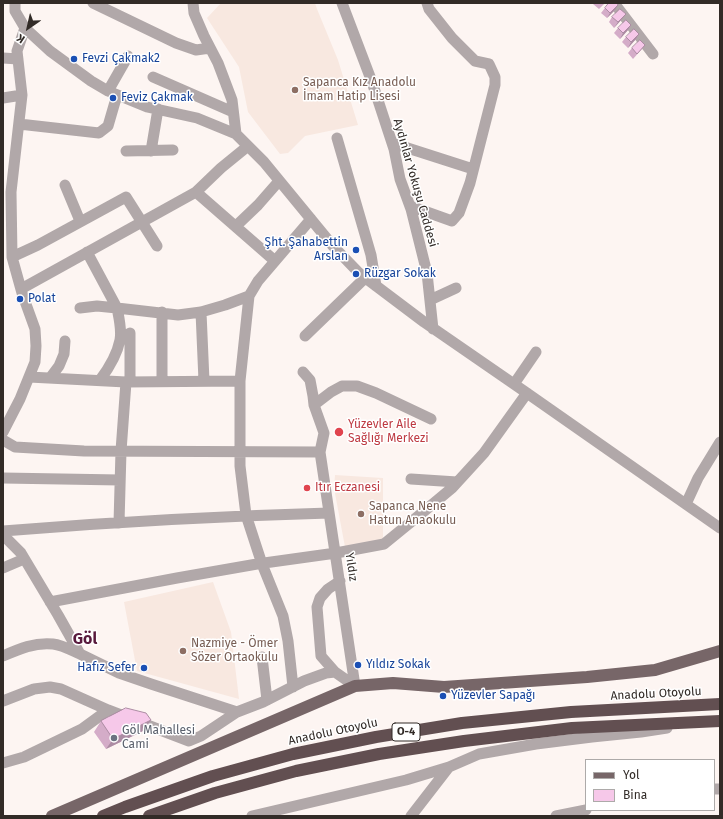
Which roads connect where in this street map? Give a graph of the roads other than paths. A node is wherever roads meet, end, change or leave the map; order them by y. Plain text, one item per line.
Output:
1 (15, 3) edge
2 (93, 3) edge
3 (193, 3) edge
4 (342, 3) edge
5 (427, 3) edge
6 (614, 3) edge
7 (25, 28) junction
8 (210, 48) junction
9 (653, 54) dead end
10 (128, 56) dead end
11 (3, 58) edge
12 (18, 60) junction
13 (153, 77) dead end
14 (112, 93) junction
15 (22, 96) junction
16 (3, 98) edge
17 (158, 109) junction
18 (233, 112) junction
19 (19, 124) junction
20 (236, 134) junction
21 (337, 138) dead end
22 (392, 143) junction
23 (248, 146) junction
24 (173, 150) dead end
25 (126, 151) dead end
26 (151, 151) junction
27 (473, 169) junction
28 (279, 180) junction
29 (65, 185) dead end
30 (196, 192) junction
31 (410, 206) junction
32 (311, 219) junction
33 (80, 221) junction
34 (142, 222) junction
35 (236, 226) junction
36 (158, 246) dead end
37 (87, 252) junction
38 (12, 257) junction
39 (276, 261) junction
40 (365, 278) junction
41 (376, 286) junction
42 (456, 288) dead end
43 (21, 289) junction
44 (249, 296) junction
45 (430, 300) junction
46 (80, 308) dead end
47 (117, 308) junction
48 (162, 312) junction
49 (200, 312) junction
50 (433, 329) junction
51 (130, 333) dead end
52 (305, 336) dead end
53 (65, 341) dead end
54 (536, 352) dead end
55 (303, 372) dead end
56 (29, 377) junction
57 (50, 378) junction
58 (100, 380) junction
59 (204, 381) junction
60 (240, 381) junction
61 (128, 382) junction
62 (162, 382) junction
63 (514, 384) junction
64 (527, 393) junction
65 (314, 405) junction
66 (431, 418) dead end
67 (3, 432) edge
68 (3, 440) edge
69 (720, 442) edge
70 (121, 451) junction
71 (240, 452) junction
72 (320, 452) junction
73 (3, 478) edge
74 (411, 479) dead end
75 (120, 480) junction
76 (457, 482) junction
77 (686, 504) junction
78 (329, 513) junction
79 (246, 516) junction
80 (119, 523) junction
81 (720, 528) edge
82 (3, 531) edge
83 (3, 535) edge
84 (336, 553) junction
85 (24, 559) junction
86 (262, 564) junction
87 (3, 568) edge
88 (340, 581) junction
89 (50, 602) junction
90 (720, 645) edge
91 (720, 651) edge
92 (80, 654) junction
93 (3, 656) edge
94 (262, 657) dead end
95 (688, 661) junction
96 (335, 672) junction
97 (356, 686) junction
98 (293, 687) junction
99 (267, 700) junction
100 (3, 701) edge
101 (720, 704) edge
102 (108, 710) junction
103 (237, 712) junction
104 (720, 721) edge
105 (704, 722) junction
106 (3, 763) edge
107 (449, 767) junction
108 (585, 810) edge
109 (52, 816) edge
110 (103, 816) edge
111 (149, 816) edge
112 (252, 816) edge
113 (411, 816) edge
114 (556, 816) edge

1 - 7 street
2 - 8 street
3 - 8 street
4 - 22 street, Aydınlar Yokuşu Caddesi
5 - 27 street
6 - 9 street
7 - 12 street
7 - 14 street
8 - 18 street
10 - 14 street
11 - 12 street
12 - 15 street
13 - 18 street
14 - 17 street
14 - 19 street
15 - 16 street
15 - 19 street
17 - 20 street
17 - 26 street
18 - 20 street
19 - 38 street
20 - 23 street
21 - 41 street
22 - 27 street
22 - 31 street, Aydınlar Yokuşu Caddesi
23 - 28 street
23 - 30 street
24 - 26 street
25 - 26 street
27 - 31 street
28 - 32 street
28 - 35 street
29 - 33 street
30 - 34 street
30 - 35 street
31 - 45 street, Aydınlar Yokuşu Caddesi
32 - 39 street
32 - 40 street
33 - 34 street
33 - 38 street
34 - 36 street
34 - 37 street
35 - 39 street
37 - 43 street
37 - 47 street
38 - 43 street
39 - 44 street
40 - 41 street
40 - 52 street
41 - 50 street
42 - 45 street
43 - 56 street
44 - 49 street
44 - 60 street
45 - 50 street, Aydınlar Yokuşu Caddesi
46 - 47 street
47 - 48 street
47 - 58 street
48 - 49 street
48 - 62 street
49 - 59 street
50 - 63 street
51 - 61 street
53 - 57 street
54 - 63 street
55 - 65 street, Yıldız
56 - 57 street
56 - 67 street
57 - 58 street
58 - 61 street
59 - 60 street
59 - 62 street
60 - 71 street
61 - 62 street
61 - 70 street
63 - 64 street
64 - 76 street
64 - 77 street
65 - 66 street
65 - 72 street, Yıldız
68 - 70 street
69 - 77 street
70 - 71 street
70 - 75 street
71 - 72 street
71 - 79 street
72 - 78 street, Yıldız
73 - 75 street
74 - 76 street
75 - 80 street
76 - 84 street
77 - 81 street
78 - 79 street
78 - 84 street, Yıldız
79 - 80 street
79 - 86 street
80 - 82 street
83 - 85 street
84 - 86 street
84 - 88 street, Yıldız
85 - 87 street
85 - 89 street
86 - 89 street
86 - 98 street
88 - 96 street
88 - 97 street, Yıldız
89 - 92 street
90 - 95 main road
91 - 95 main road
92 - 93 street
92 - 103 street
94 - 99 street
95 - 97 main road
96 - 97 street
96 - 98 street
97 - 109 main road
98 - 99 street
99 - 103 street
100 - 102 street
101 - 110 highway, Anadolu Otoyolu / O-4
102 - 103 street
102 - 106 street
104 - 105 highway, O-4
105 - 107 street
105 - 111 highway, O-4
107 - 112 street
107 - 113 street
108 - 114 street

